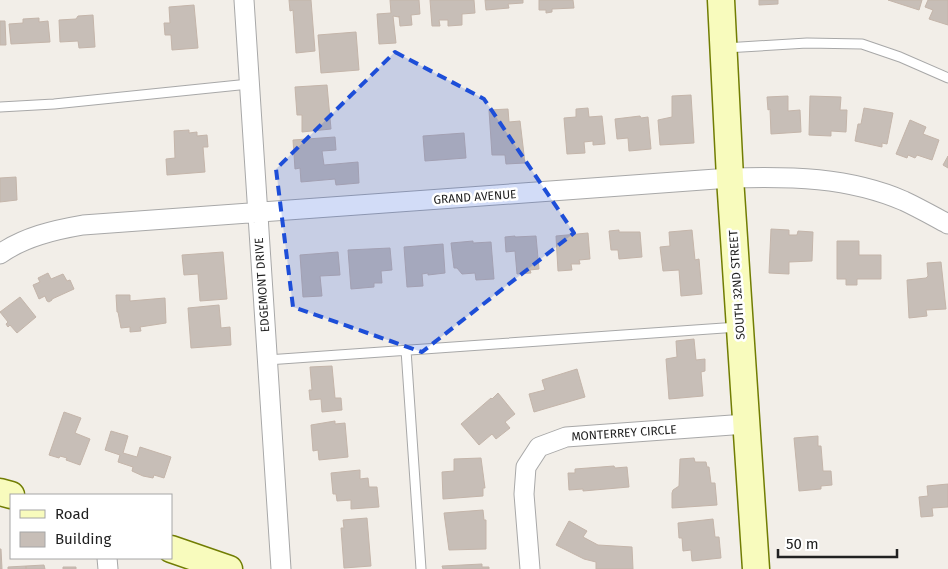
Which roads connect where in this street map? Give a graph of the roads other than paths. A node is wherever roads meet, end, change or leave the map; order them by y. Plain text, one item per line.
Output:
1 (244, 0) edge
2 (721, 0) edge
3 (723, 48) junction
4 (948, 78) edge
5 (249, 84) junction
6 (0, 107) edge
7 (730, 178) junction
8 (257, 212) junction
9 (948, 224) edge
10 (0, 254) edge
11 (740, 327) junction
12 (406, 350) junction
13 (267, 360) junction
14 (746, 424) junction
15 (172, 549) edge
16 (229, 569) edge
17 (281, 569) edge
18 (422, 569) edge
19 (530, 569) edge
20 (756, 569) edge

1 - 5 street, EDGEMONT DRIVE
2 - 3 street, SOUTH 32ND STREET
3 - 4 lane
3 - 7 street, SOUTH 32ND STREET
5 - 6 lane
5 - 8 street, EDGEMONT DRIVE
7 - 8 street, GRAND AVENUE
7 - 9 street, GRAND AVENUE
7 - 11 street, SOUTH 32ND STREET
8 - 10 street, GRAND AVENUE
8 - 13 street, EDGEMONT DRIVE
11 - 12 lane
11 - 14 street, SOUTH 32ND STREET
12 - 13 lane
12 - 18 lane
13 - 17 street, EDGEMONT DRIVE
14 - 19 street, MONTERREY CIRCLE
14 - 20 street, SOUTH 32ND STREET
15 - 16 street

